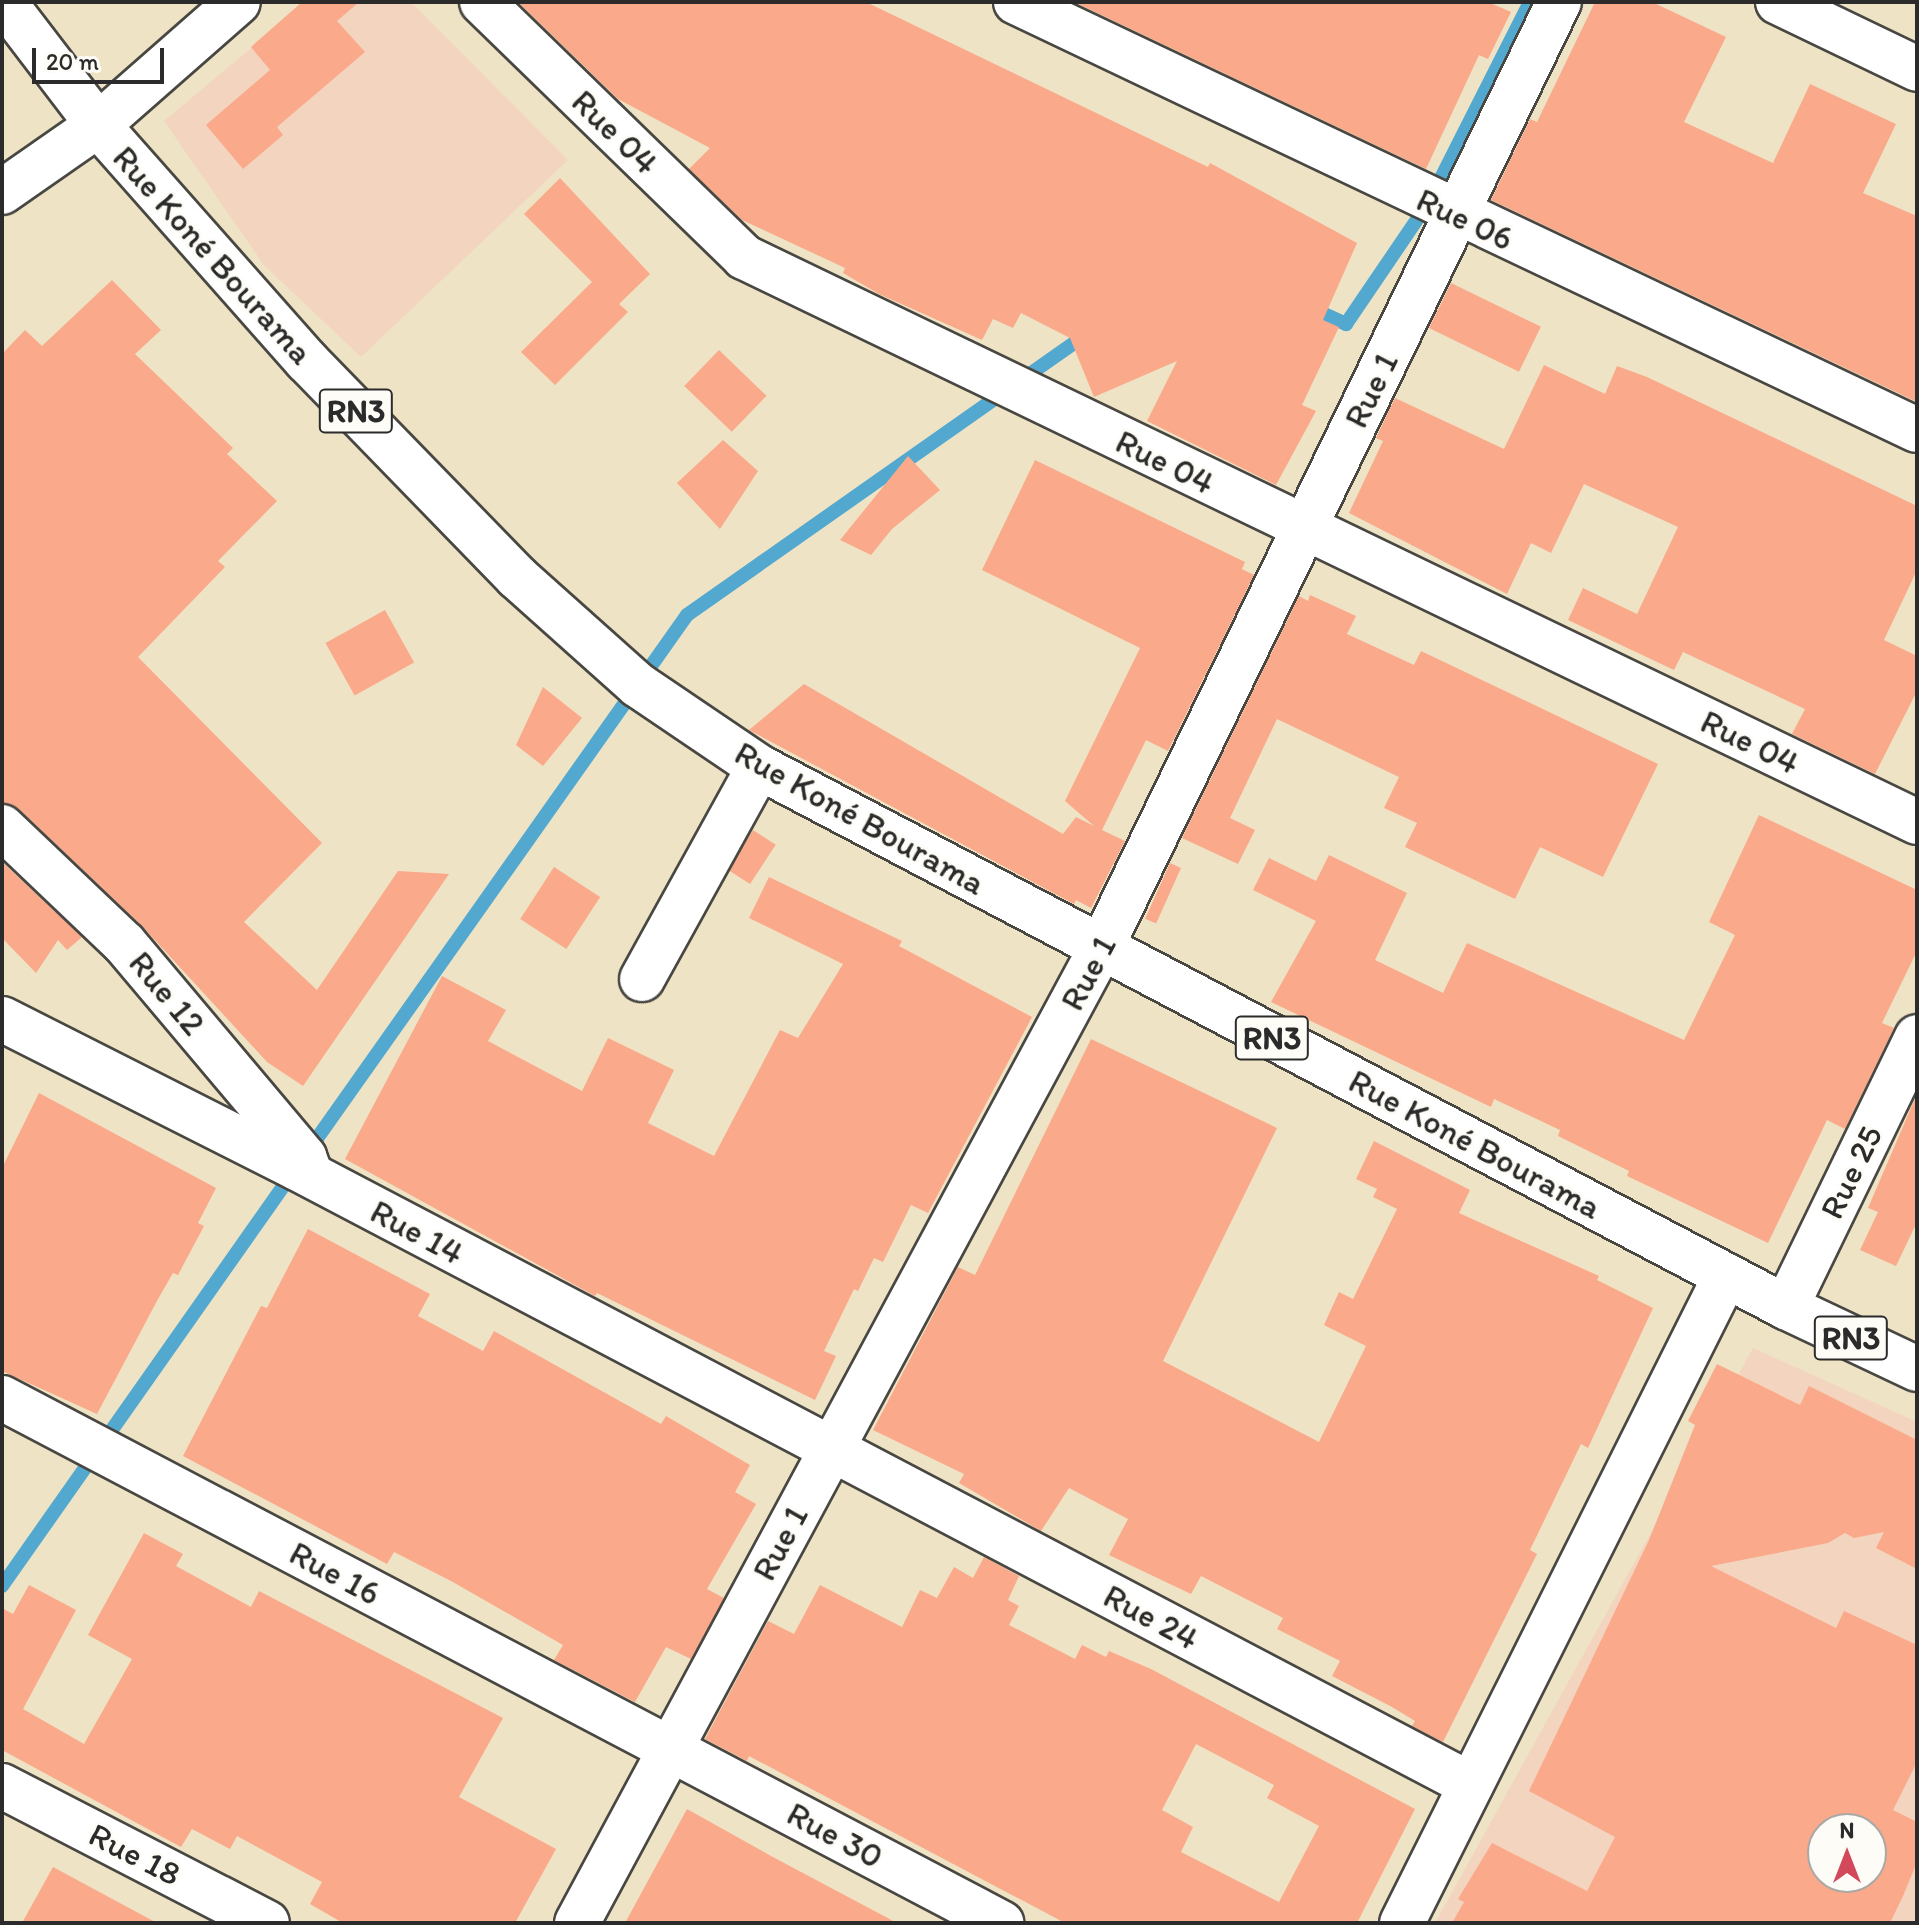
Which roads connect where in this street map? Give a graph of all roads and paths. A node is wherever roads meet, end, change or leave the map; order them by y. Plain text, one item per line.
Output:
1 (4, 2) edge
2 (238, 2) edge
3 (482, 2) edge
4 (1016, 2) edge
5 (1559, 2) edge
6 (1778, 2) edge
7 (1917, 69) edge
8 (98, 125) junction
9 (2, 192) edge
10 (1456, 215) junction
11 (1917, 430) edge
12 (1303, 527) junction
13 (759, 767) junction
14 (1917, 822) edge
15 (2, 827) edge
16 (1101, 948) junction
17 (642, 979) dead end
18 (2, 1019) edge
19 (1917, 1037) edge
20 (311, 1176) junction
21 (1726, 1275) junction
22 (1786, 1307) junction
23 (1917, 1369) edge
24 (2, 1398) edge
25 (831, 1449) junction
26 (669, 1748) junction
27 (1471, 1785) junction
28 (2, 1786) edge
29 (267, 1923) edge
30 (577, 1923) edge
31 (1001, 1923) edge
32 (1402, 1923) edge

1 - 8 main road, Rue Koné Bourama / RN3
2 - 8 main road
3 - 12 main road, Rue 04
4 - 10 main road, Rue 06
5 - 10 main road, Rue 1
6 - 7 main road
8 - 9 main road
8 - 13 main road, Rue Koné Bourama / RN3
10 - 11 main road, Rue 06
10 - 12 main road, Rue 1
12 - 14 main road, Rue 04
12 - 16 main road, Rue 1
13 - 16 main road, Rue Koné Bourama / RN3
13 - 17 main road
15 - 20 main road, Rue 12
16 - 21 main road, Rue Koné Bourama / RN3
16 - 25 main road, Rue 1
18 - 20 main road, Rue 14
19 - 22 main road, Rue 25
20 - 25 main road, Rue 14
21 - 22 main road, Rue Koné Bourama / RN3
21 - 27 main road
22 - 23 main road, Rue Koné Bourama / RN3
24 - 26 main road, Rue 16
25 - 26 main road, Rue 1
25 - 27 main road, Rue 24
26 - 30 main road, Rue 1
26 - 31 main road, Rue 30
27 - 32 main road
28 - 29 main road, Rue 18

